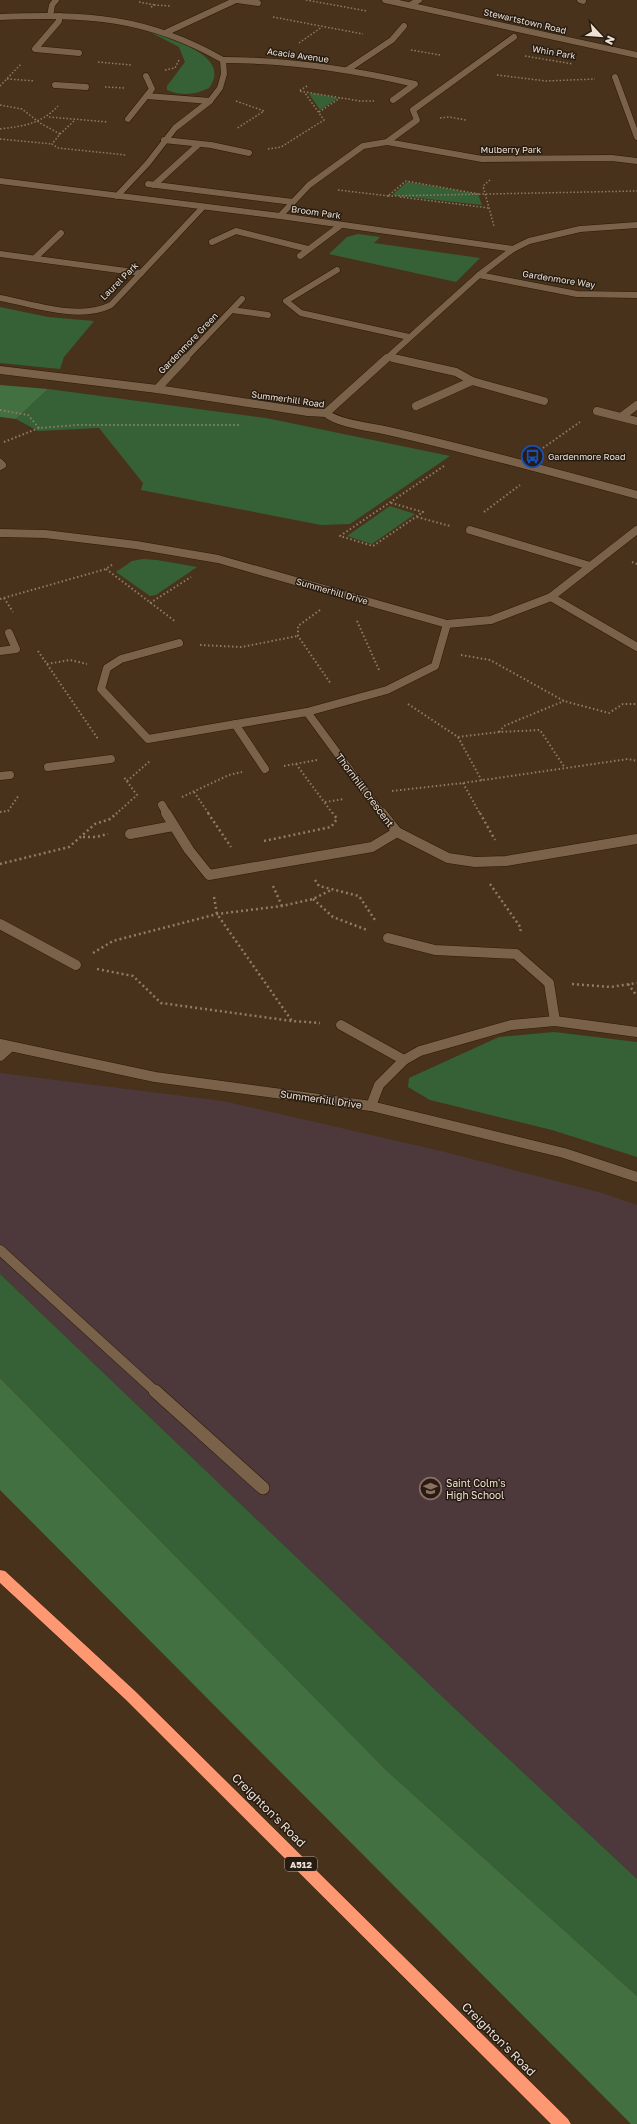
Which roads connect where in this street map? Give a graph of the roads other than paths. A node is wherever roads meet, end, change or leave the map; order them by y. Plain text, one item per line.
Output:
1 (56, 0) edge
2 (236, 0) edge
3 (385, 0) edge
4 (419, 0) edge
5 (258, 4) road end
6 (410, 5) junction
7 (50, 16) junction
8 (59, 16) junction
9 (0, 17) edge
10 (404, 26) dead end
11 (167, 32) junction
12 (514, 37) dead end
13 (80, 53) road end
14 (637, 55) edge
15 (222, 60) junction
16 (347, 70) junction
17 (146, 76) dead end
18 (615, 77) road end
19 (55, 85) road end
20 (86, 87) road end
21 (147, 96) junction
22 (393, 100) road end
23 (210, 101) junction
24 (128, 119) dead end
25 (637, 137) edge
26 (164, 140) junction
27 (387, 142) junction
28 (198, 144) junction
29 (249, 153) road end
30 (637, 161) edge
31 (0, 181) edge
32 (117, 196) junction
33 (293, 202) junction
34 (203, 207) junction
35 (280, 216) junction
36 (341, 225) junction
37 (637, 225) edge
38 (61, 233) dead end
39 (212, 242) dead end
40 (308, 249) junction
41 (513, 250) junction
42 (0, 254) edge
43 (300, 256) dead end
44 (35, 258) junction
45 (141, 273) junction
46 (344, 275) dead end
47 (479, 275) junction
48 (637, 295) edge
49 (0, 298) edge
50 (242, 299) dead end
51 (232, 310) junction
52 (268, 315) dead end
53 (409, 337) junction
54 (388, 357) junction
55 (0, 370) edge
56 (472, 381) junction
57 (157, 389) junction
58 (544, 401) dead end
59 (637, 405) edge
60 (416, 406) dead end
61 (597, 411) road end
62 (326, 412) junction
63 (621, 417) junction
64 (637, 422) edge
65 (0, 463) edge
66 (0, 466) edge
67 (637, 495) edge
68 (470, 530) road end
69 (637, 530) edge
70 (0, 533) edge
71 (590, 566) junction
72 (551, 597) junction
73 (447, 624) junction
74 (9, 633) dead end
75 (179, 643) road end
76 (637, 647) edge
77 (0, 651) edge
78 (307, 712) junction
79 (235, 724) junction
80 (111, 759) road end
81 (48, 767) dead end
82 (265, 769) dead end
83 (10, 775) dead end
84 (0, 776) edge
85 (162, 805) dead end
86 (173, 826) junction
87 (398, 832) junction
88 (130, 834) dead end
89 (637, 839) edge
90 (0, 924) edge
91 (388, 938) road end
92 (76, 964) road end
93 (555, 1021) junction
94 (341, 1025) road end
95 (637, 1032) edge
96 (5, 1046) edge
97 (0, 1056) edge
98 (404, 1060) junction
99 (371, 1106) junction
100 (637, 1176) edge
101 (0, 1250) edge
102 (263, 1488) dead end
103 (0, 1575) edge
104 (562, 2124) edge

1 - 7 street
2 - 5 street
2 - 11 street
3 - 6 street, Stewartstown Road
4 - 6 street
6 - 14 street, Stewartstown Road
7 - 8 street
7 - 9 street
8 - 11 street
8 - 13 street
10 - 16 street
11 - 15 street
12 - 27 street, Mulberry Park
15 - 16 street, Acacia Avenue
15 - 23 street
16 - 22 street, Acacia Avenue
17 - 21 street
18 - 25 street
19 - 20 street
21 - 23 street
21 - 24 street
23 - 26 street
26 - 28 street
26 - 32 street
27 - 30 street, Mulberry Park
27 - 33 street, Mulberry Park
28 - 29 street
28 - 33 street, Broom Park
31 - 32 street, Broom Park
32 - 34 street, Broom Park
33 - 35 street, Mulberry Park
34 - 35 street, Broom Park
34 - 45 street, Laurel Park
35 - 36 street, Broom Park
36 - 40 street
36 - 41 street, Broom Park
37 - 41 street
38 - 44 street
39 - 40 street
40 - 43 street
41 - 47 street
42 - 44 street
44 - 45 street
45 - 49 street, Laurel Park
46 - 53 street
47 - 48 street, Gardenmore Way
47 - 53 street
50 - 51 street, Gardenmore Green
51 - 52 street, Gardenmore Green
51 - 57 street, Gardenmore Green
53 - 54 street
54 - 56 street
54 - 62 street
55 - 57 street, Summerhill Road
56 - 58 street
56 - 60 street
57 - 62 street, Summerhill Road
59 - 63 street
61 - 63 street
62 - 67 street, Summerhill Road
63 - 64 street
65 - 66 street
68 - 71 street
69 - 71 street, Summerhill Drive
70 - 73 street, Summerhill Drive
71 - 72 street, Summerhill Drive
72 - 73 street, Summerhill Drive
72 - 76 street
73 - 78 street
74 - 77 street
75 - 79 street
78 - 79 street
78 - 87 street, Thornhill Crescent
79 - 82 street
80 - 81 street
83 - 84 street
85 - 86 street
86 - 87 street
86 - 88 street
87 - 89 street, Thornhill Crescent
90 - 92 street
91 - 93 street
93 - 95 street
93 - 98 street
94 - 98 street
96 - 97 street
96 - 99 street, Summerhill Drive
98 - 99 street
99 - 100 street, Summerhill Drive
101 - 102 street
103 - 104 highway, Creighton's Road / A512

